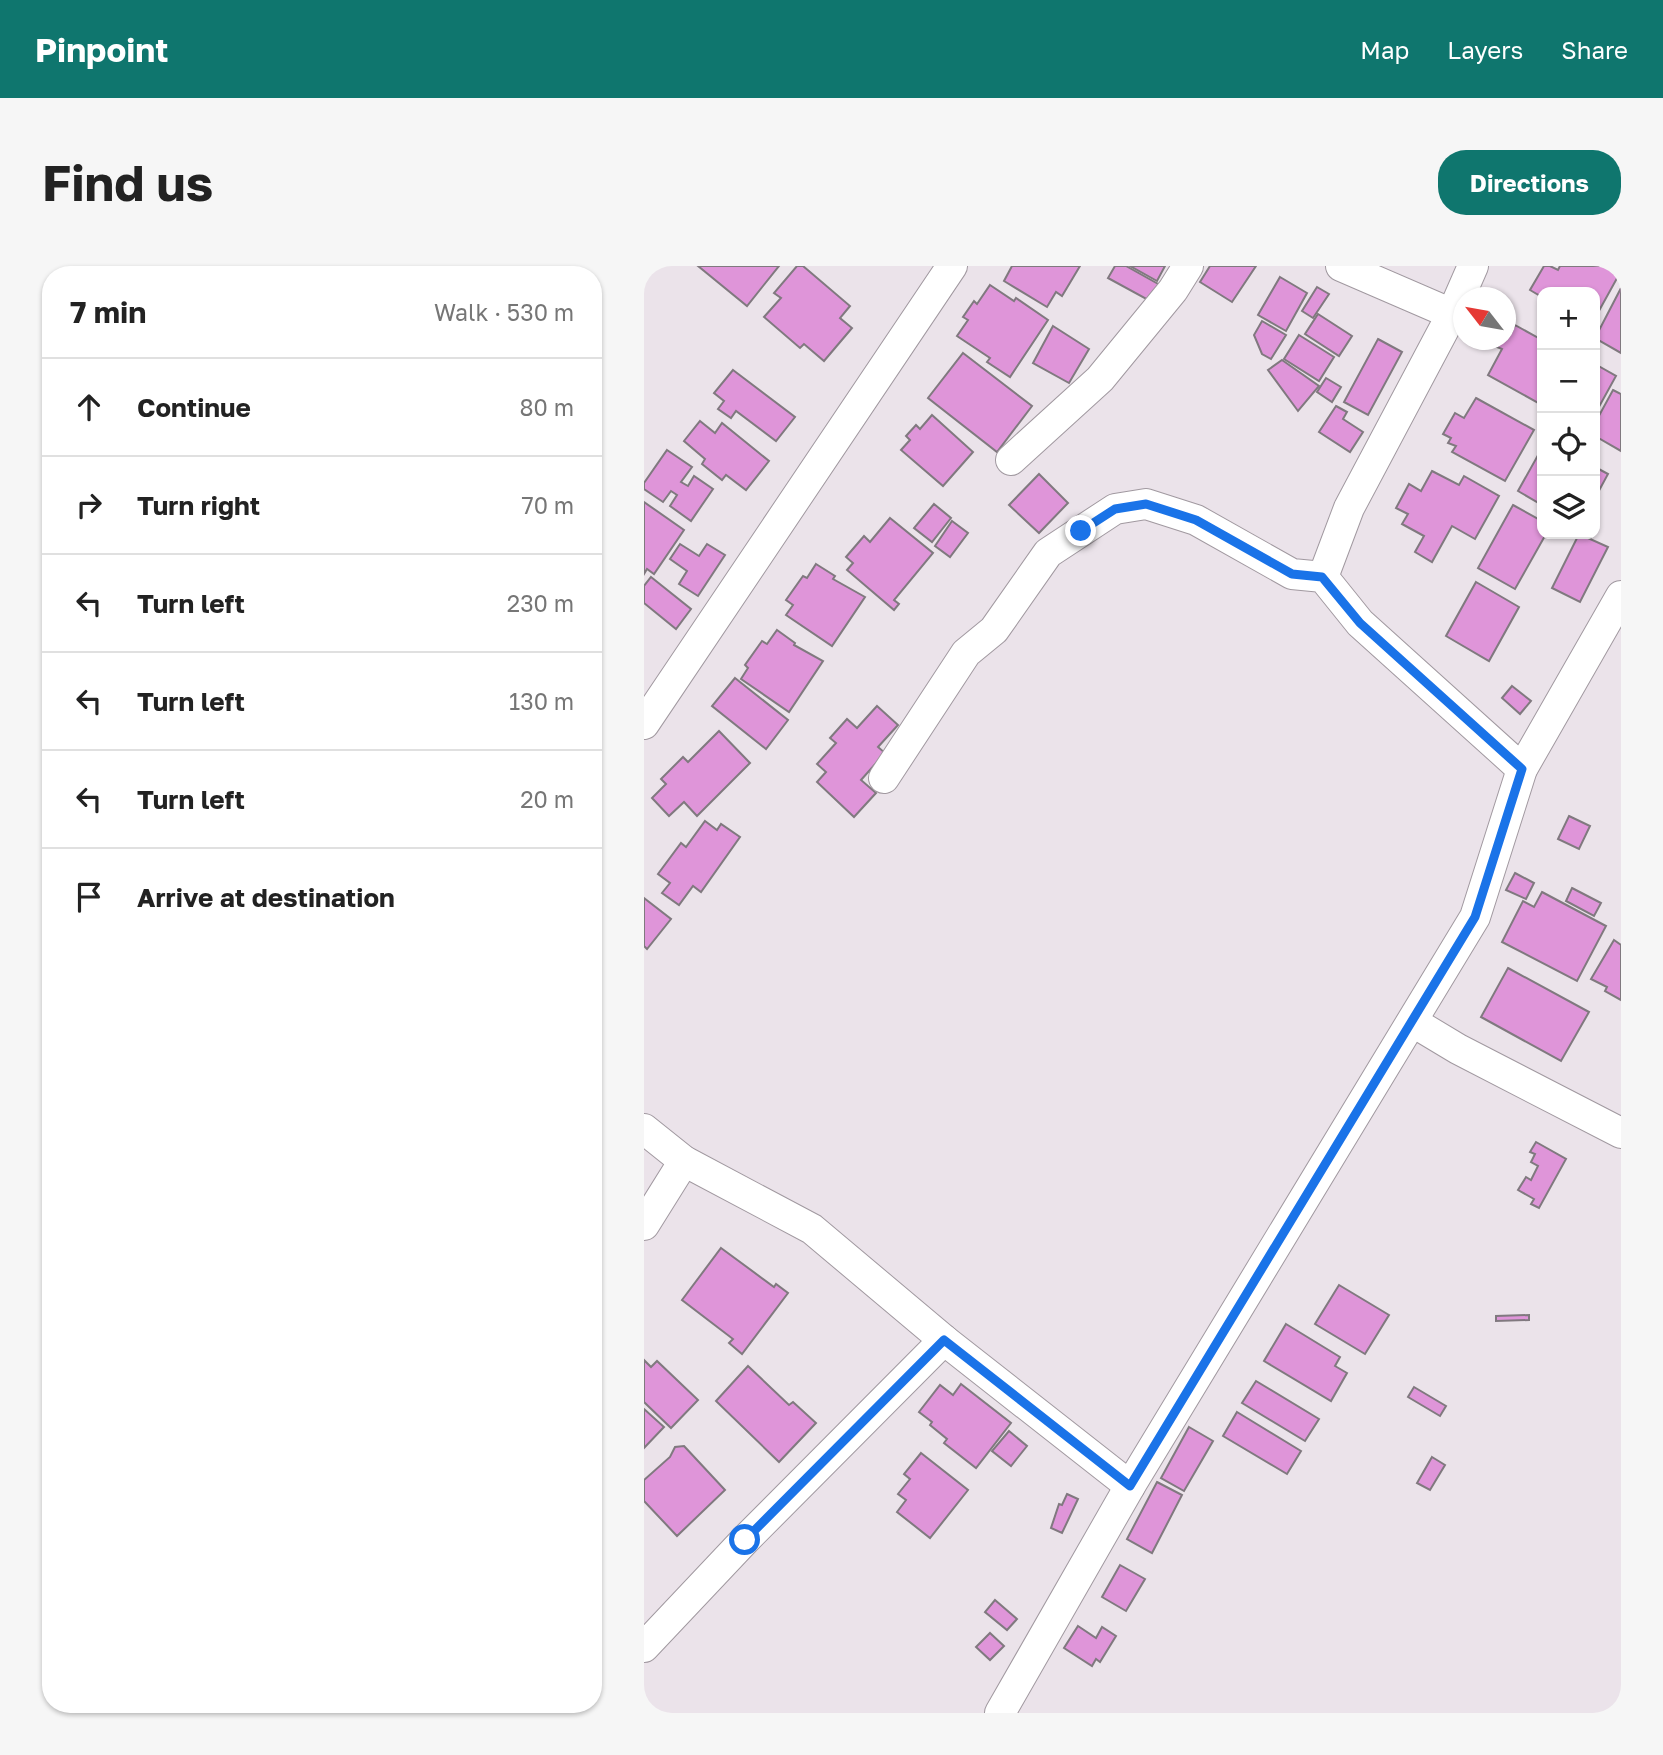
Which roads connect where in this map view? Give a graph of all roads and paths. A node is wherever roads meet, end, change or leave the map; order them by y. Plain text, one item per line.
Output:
1 (952, 266) edge
2 (1188, 266) edge
3 (1341, 266) edge
4 (1473, 266) edge
5 (1452, 314) junction
6 (1012, 460) dead end
7 (1322, 577) junction
8 (1621, 596) edge
9 (644, 724) edge
10 (1522, 769) junction
11 (884, 778) dead end
12 (1413, 1021) junction
13 (1458, 1049) junction
14 (1392, 1052) junction
15 (644, 1129) edge
16 (1621, 1133) edge
17 (684, 1161) junction
18 (644, 1225) edge
19 (944, 1340) junction
20 (1130, 1486) junction
21 (644, 1647) edge
22 (1000, 1713) edge

1 - 9 street
2 - 6 street
3 - 5 street
4 - 5 street
5 - 7 street
7 - 10 street
7 - 11 street
8 - 10 street
10 - 12 street
12 - 13 street
12 - 14 street
13 - 14 street
13 - 16 street
14 - 20 street
15 - 17 street
17 - 18 street
17 - 19 street
19 - 20 street
19 - 21 street
20 - 22 street

